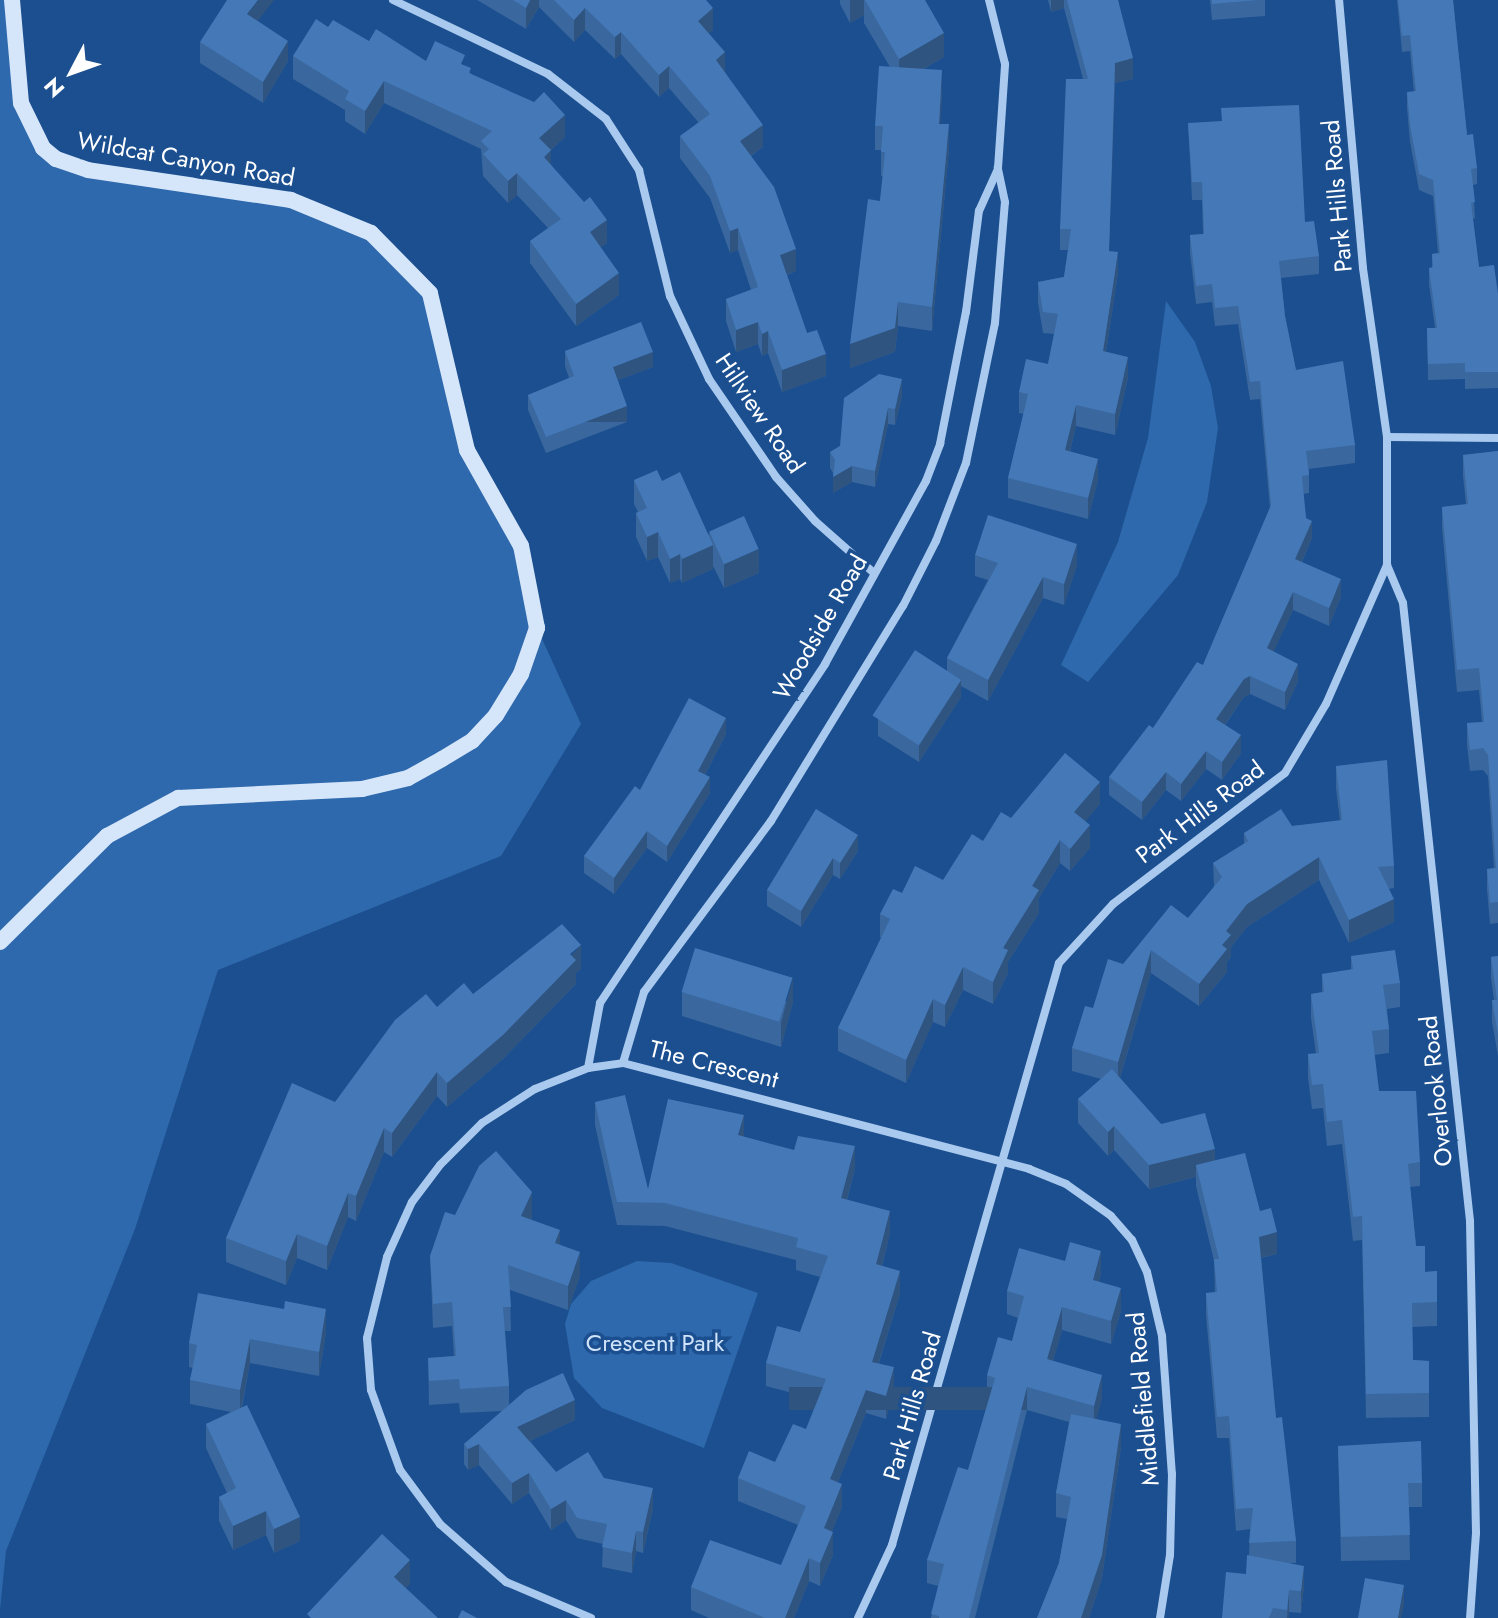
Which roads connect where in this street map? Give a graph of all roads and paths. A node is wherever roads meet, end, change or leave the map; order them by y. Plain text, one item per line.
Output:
1 (12, 0) edge
2 (393, 0) edge
3 (989, 0) edge
4 (1339, 0) edge
5 (998, 168) junction
6 (1387, 437) junction
7 (1498, 438) edge
8 (1387, 565) junction
9 (874, 573) junction
10 (0, 942) edge
11 (623, 1063) junction
12 (588, 1068) junction
13 (1001, 1162) junction
14 (591, 1618) edge
15 (858, 1618) edge
16 (1160, 1618) edge
17 (1470, 1618) edge

1 - 10 street, Wildcat Canyon Road
2 - 9 street, Hillview Road
3 - 5 street, Woodside Road
4 - 6 street, Park Hills Road
5 - 9 street, Woodside Road
5 - 11 street, Woodside Road
6 - 7 street
6 - 8 street, Park Hills Road
8 - 13 street, Park Hills Road
8 - 17 street, Overlook Road
9 - 12 street, Woodside Road
11 - 12 street, The Crescent
11 - 13 street, The Crescent
12 - 14 street, The Crescent
13 - 15 street, Park Hills Road
13 - 16 street, Middlefield Road

